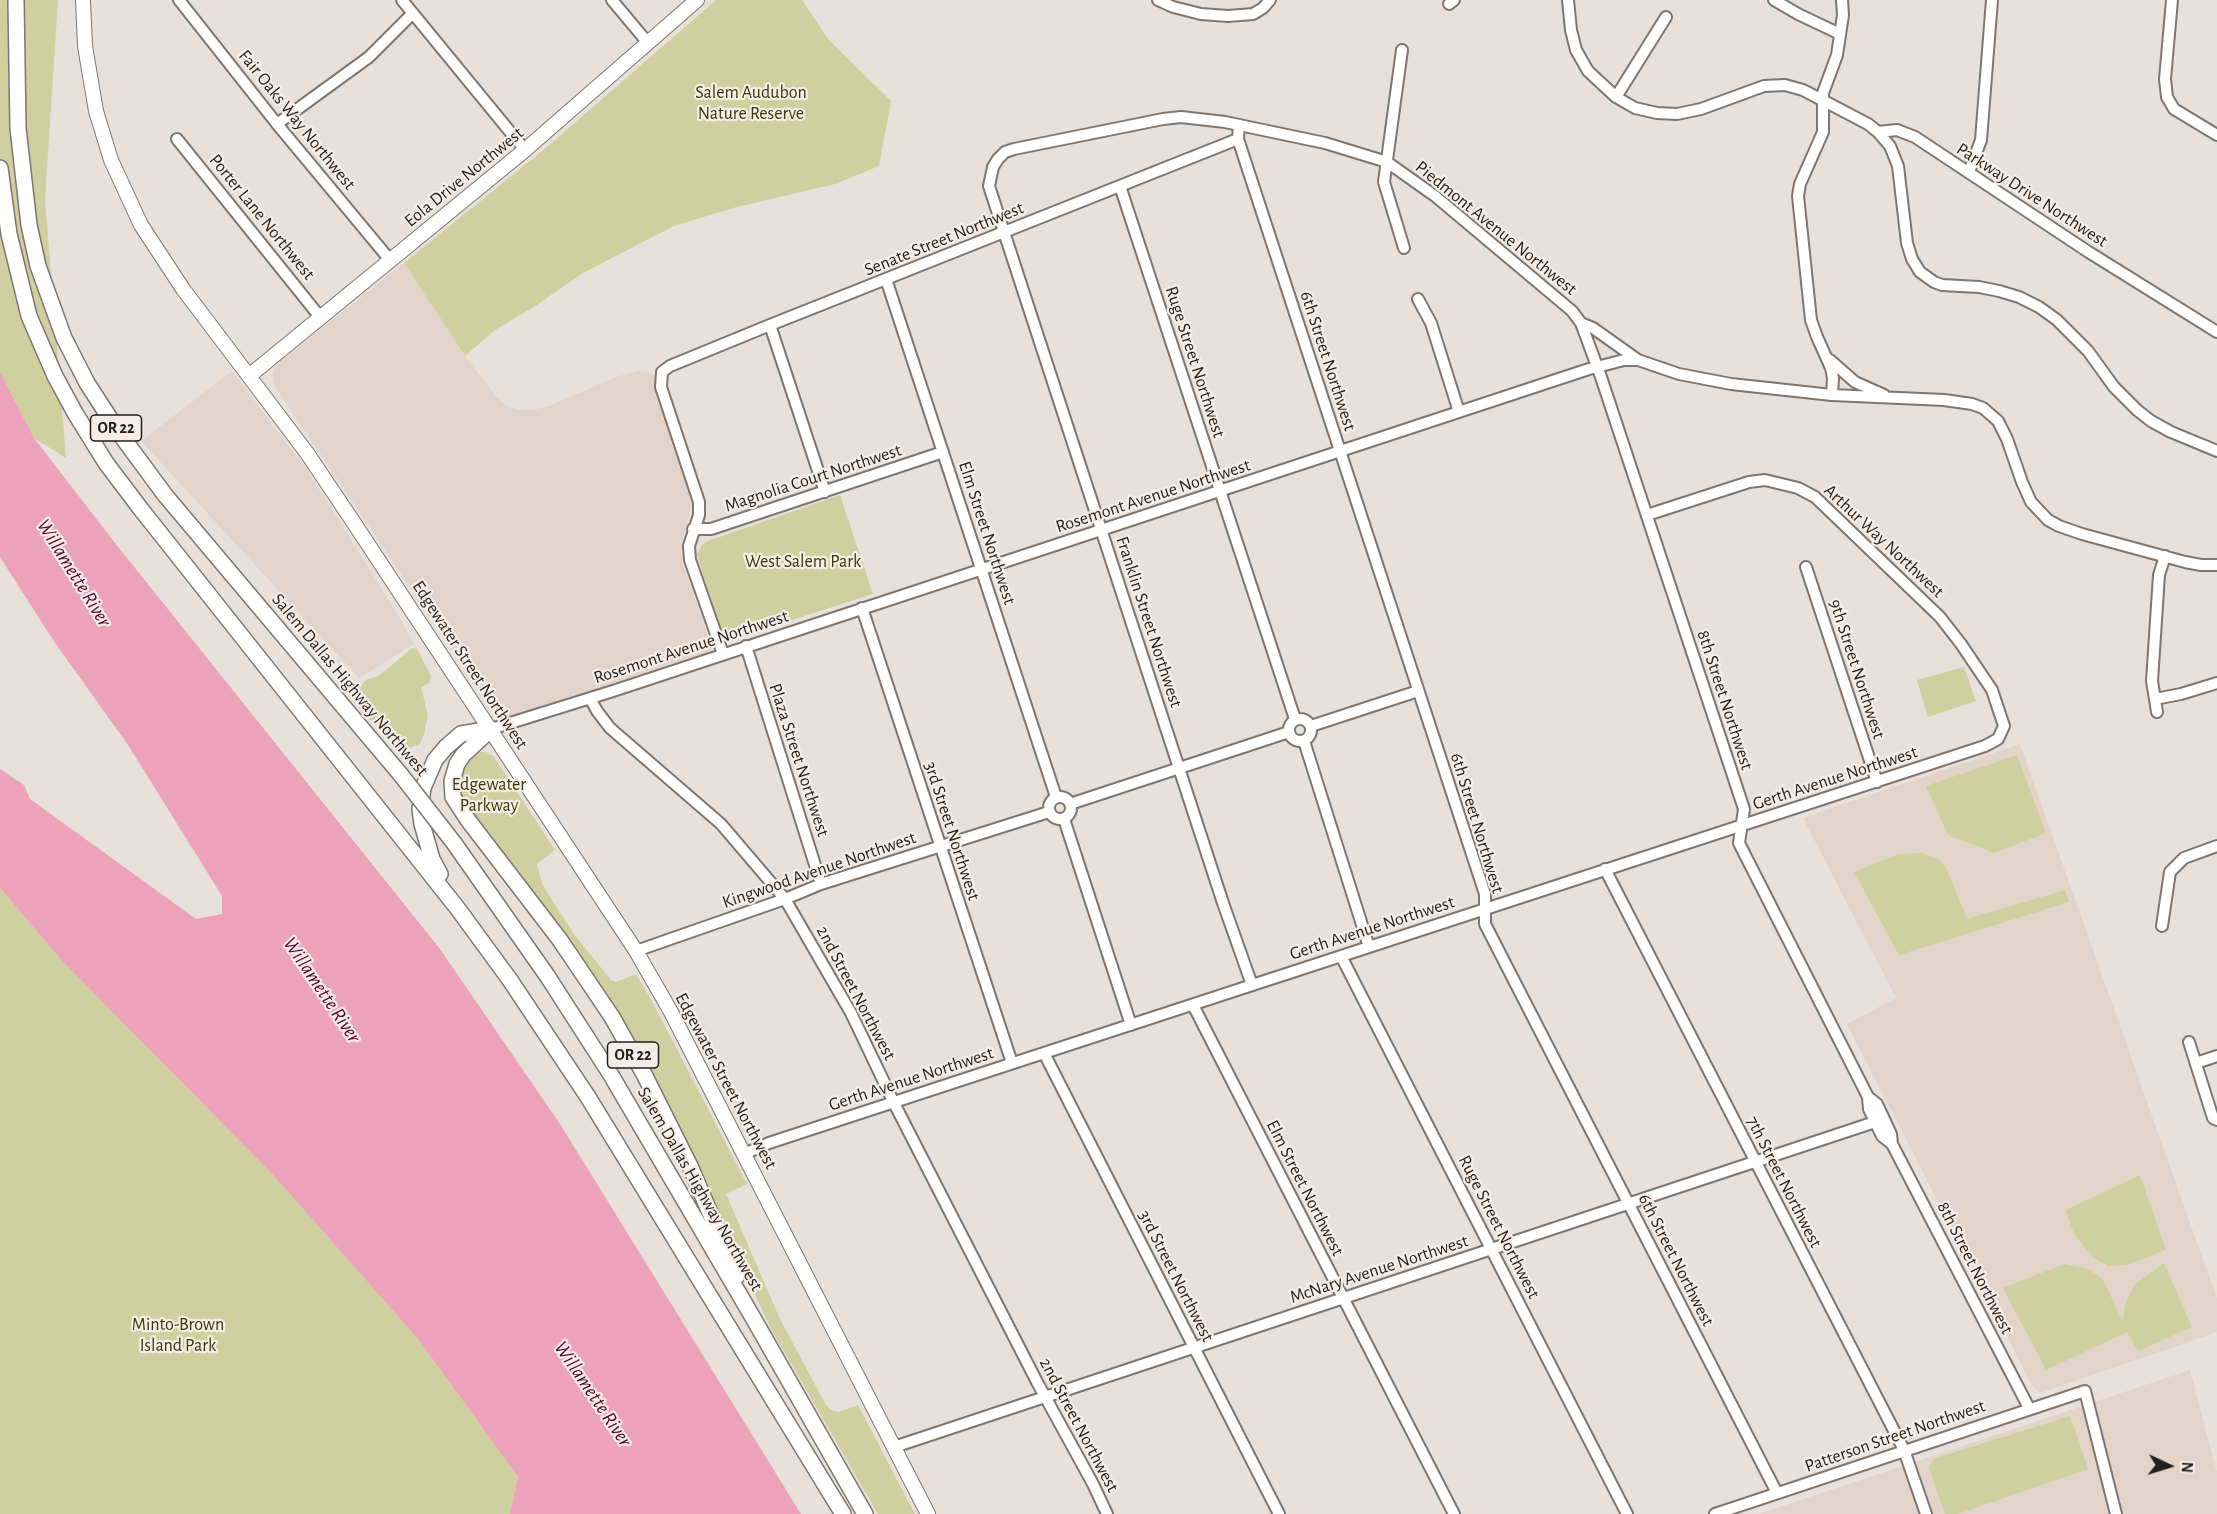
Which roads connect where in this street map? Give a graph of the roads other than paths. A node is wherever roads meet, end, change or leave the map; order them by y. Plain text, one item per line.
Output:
1 (16, 0) edge
2 (83, 0) edge
3 (179, 0) edge
4 (402, 0) edge
5 (612, 0) edge
6 (697, 0) edge
7 (1158, 0) edge
8 (1270, 0) edge
9 (1568, 0) edge
10 (1774, 0) edge
11 (1842, 0) edge
12 (1992, 0) edge
13 (2172, 0) edge
14 (413, 13) junction
15 (1666, 17) dead end
16 (1840, 34) junction
17 (648, 43) junction
18 (1402, 50) dead end
19 (1616, 97) junction
20 (1824, 100) junction
21 (277, 124) junction
22 (1239, 125) junction
23 (1878, 132) junction
24 (2217, 135) edge
25 (177, 139) dead end
26 (1238, 139) junction
27 (525, 150) junction
28 (1387, 162) junction
29 (0, 168) edge
30 (1970, 172) junction
31 (1120, 186) junction
32 (1003, 234) junction
33 (1404, 248) dead end
34 (390, 260) junction
35 (886, 279) junction
36 (1418, 299) dead end
37 (320, 317) junction
38 (1581, 323) junction
39 (770, 325) junction
40 (2217, 332) edge
41 (1824, 355) junction
42 (1638, 360) junction
43 (1597, 366) junction
44 (249, 375) junction
45 (1832, 395) junction
46 (1892, 398) junction
47 (1459, 412) junction
48 (943, 452) junction
49 (1340, 452) junction
50 (2217, 452) edge
51 (1220, 491) junction
52 (825, 492) junction
53 (1647, 515) junction
54 (693, 529) junction
55 (1102, 531) junction
56 (2165, 556) junction
57 (2217, 565) edge
58 (1806, 567) dead end
59 (980, 570) junction
60 (862, 608) junction
61 (746, 646) junction
62 (723, 654) junction
63 (2217, 683) edge
64 (1418, 691) junction
65 (590, 698) junction
66 (2155, 699) junction
67 (2157, 711) dead end
68 (1295, 719) junction
69 (1311, 726) junction
70 (2004, 726) joint
71 (491, 729) junction
72 (1289, 732) junction
73 (1304, 741) junction
74 (1179, 768) junction
75 (1877, 782) junction
76 (1056, 797) junction
77 (1070, 804) junction
78 (1049, 812) junction
79 (1064, 819) junction
80 (1741, 825) junction
81 (939, 846) junction
82 (2217, 846) edge
83 (1605, 869) junction
84 (821, 884) junction
85 (785, 899) junction
86 (458, 909) junction
87 (1485, 909) junction
88 (2162, 926) dead end
89 (1369, 947) junction
90 (636, 951) junction
91 (1341, 956) junction
92 (1252, 985) junction
93 (1193, 1005) junction
94 (1131, 1025) junction
95 (2189, 1041) dead end
96 (1044, 1053) junction
97 (2217, 1056) edge
98 (2196, 1063) junction
99 (1011, 1064) junction
100 (1868, 1097) junction
101 (894, 1103) junction
102 (2217, 1120) edge
103 (1875, 1122) junction
104 (1892, 1144) junction
105 (744, 1154) junction
106 (1755, 1162) junction
107 (1629, 1204) junction
108 (1492, 1249) junction
109 (1342, 1299) junction
110 (752, 1316) junction
111 (1194, 1348) junction
112 (1046, 1396) junction
113 (2029, 1408) junction
114 (894, 1447) junction
115 (1904, 1450) junction
116 (1777, 1493) junction
117 (843, 1514) edge
118 (865, 1514) edge
119 (928, 1514) edge
120 (1107, 1514) edge
121 (1279, 1514) edge
122 (1454, 1514) edge
123 (1628, 1514) edge
124 (1715, 1514) edge
125 (1926, 1514) edge
126 (2116, 1514) edge

1 - 110 highway, Salem Dallas Highway Northwest / OR 22, bridge
2 - 44 main road, Edgewater Street Northwest
3 - 21 street, Fair Oaks Way Northwest
4 - 14 street
5 - 17 street
6 - 17 main road, Eola Drive Northwest
7 - 8 street
9 - 19 street, Parkway Drive Northwest
10 - 16 street
11 - 16 street
12 - 30 street
13 - 24 street
14 - 21 street
14 - 27 street
15 - 19 street
16 - 20 street
17 - 27 main road, Eola Drive Northwest
18 - 28 street
19 - 20 street, Parkway Drive Northwest
20 - 23 street, Parkway Drive Northwest
20 - 41 street
21 - 34 street, Fair Oaks Way Northwest
22 - 26 street, 6th Street Northwest
22 - 28 street, Piedmont Avenue Northwest
22 - 32 street, Piedmont Avenue Northwest
23 - 30 street, Parkway Drive Northwest
23 - 50 street
25 - 37 street, Porter Lane Northwest
26 - 31 street, Senate Street Northwest
26 - 49 street, 6th Street Northwest
27 - 34 main road, Eola Drive Northwest
28 - 33 street
28 - 38 street, Piedmont Avenue Northwest
29 - 86 highway, OR 22
30 - 40 street, Parkway Drive Northwest
31 - 32 street, Senate Street Northwest
31 - 51 street, Ruge Street Northwest
32 - 35 street, Senate Street Northwest
32 - 55 street, Franklin Street Northwest
34 - 37 main road, Eola Drive Northwest
35 - 39 street, Senate Street Northwest
35 - 48 street, Elm Street Northwest
36 - 47 street
37 - 44 main road, Eola Drive Northwest
38 - 42 street
38 - 43 street, Piedmont Avenue Northwest
39 - 52 street
39 - 54 street, Senate Street Northwest
41 - 45 street
41 - 46 street
42 - 43 street, Rosemont Avenue Northwest
42 - 45 street, Rosemont Avenue Northwest
43 - 47 street, Rosemont Avenue Northwest
43 - 53 street, 8th Street Northwest
44 - 71 main road, Edgewater Street Northwest
45 - 46 street, Rosemont Avenue Northwest
46 - 56 street, Rosemont Avenue Northwest
47 - 49 street, Rosemont Avenue Northwest
48 - 52 street, Magnolia Court Northwest
48 - 59 street, Elm Street Northwest
49 - 51 street, Rosemont Avenue Northwest
49 - 64 street, 6th Street Northwest
51 - 55 street, Rosemont Avenue Northwest
51 - 68 street, Ruge Street Northwest
52 - 54 street, Magnolia Court Northwest
53 - 70 street, Arthur Way Northwest
53 - 80 street, 8th Street Northwest
54 - 62 street
55 - 59 street, Rosemont Avenue Northwest
55 - 74 street, Franklin Street Northwest
56 - 57 street, Rosemont Avenue Northwest
56 - 66 street
58 - 75 street, 9th Street Northwest
59 - 60 street, Rosemont Avenue Northwest
59 - 76 street, Elm Street Northwest
60 - 61 street, Rosemont Avenue Northwest
60 - 81 street, 3rd Street Northwest
61 - 62 street, Rosemont Avenue Northwest
61 - 84 street, Plaza Street Northwest
62 - 65 street, Rosemont Avenue Northwest
63 - 66 street
64 - 69 street
64 - 87 street, 6th Street Northwest
65 - 71 street, Rosemont Avenue Northwest
65 - 85 street, 2nd Street Northwest
66 - 67 street
68 - 69 street
68 - 72 street
69 - 73 street
70 - 75 street, Gerth Avenue Northwest
71 - 86 highway, OR 22
71 - 90 main road, Edgewater Street Northwest
71 - 110 highway, OR 22
72 - 73 street
72 - 74 street
73 - 89 street
74 - 77 street
74 - 92 street, Franklin Street Northwest
75 - 80 street, Gerth Avenue Northwest
76 - 77 street
76 - 78 street
77 - 79 street
78 - 79 street
78 - 81 street, Kingwood Avenue Northwest
79 - 94 street
80 - 83 street, Gerth Avenue Northwest
80 - 100 street, 8th Street Northwest
81 - 84 street, Kingwood Avenue Northwest
81 - 99 street, 3rd Street Northwest
82 - 88 street
83 - 87 street, Gerth Avenue Northwest
83 - 106 street, 7th Street Northwest
84 - 85 street, Kingwood Avenue Northwest
85 - 90 street, Kingwood Avenue Northwest
85 - 101 street, 2nd Street Northwest
86 - 117 highway, OR 22
87 - 89 street, Gerth Avenue Northwest
87 - 107 street, 6th Street Northwest
89 - 91 street, Gerth Avenue Northwest
90 - 105 main road, Edgewater Street Northwest
91 - 92 street, Gerth Avenue Northwest
91 - 108 street, Ruge Street Northwest
92 - 93 street, Gerth Avenue Northwest
93 - 94 street, Gerth Avenue Northwest
93 - 109 street, Elm Street Northwest
94 - 96 street, Gerth Avenue Northwest
95 - 98 street
96 - 99 street, Gerth Avenue Northwest
96 - 111 street, 3rd Street Northwest
97 - 98 street
98 - 102 street
99 - 101 street, Gerth Avenue Northwest
100 - 103 street, 8th Street Northwest
100 - 104 street, 8th Street Northwest
101 - 105 street, Gerth Avenue Northwest
101 - 112 street, 2nd Street Northwest
103 - 104 street, 8th Street Northwest
103 - 106 street, McNary Avenue Northwest
104 - 113 street, 8th Street Northwest
105 - 114 main road, Edgewater Street Northwest
106 - 107 street, McNary Avenue Northwest
106 - 115 street, 7th Street Northwest
107 - 108 street, McNary Avenue Northwest
107 - 116 street, 6th Street Northwest
108 - 109 street, McNary Avenue Northwest
108 - 123 street, Ruge Street Northwest
109 - 111 street, McNary Avenue Northwest
109 - 122 street, Elm Street Northwest
110 - 118 highway, Salem Dallas Highway Northwest / OR 22
111 - 112 street, McNary Avenue Northwest
111 - 121 street, 3rd Street Northwest
112 - 114 street, McNary Avenue Northwest
112 - 120 street, 2nd Street Northwest
113 - 115 street, Patterson Street Northwest
113 - 126 street, Patterson Street Northwest
114 - 119 main road, Edgewater Street Northwest
115 - 116 street, Patterson Street Northwest
115 - 125 street, 7th Street Northwest
116 - 124 street, Patterson Street Northwest

